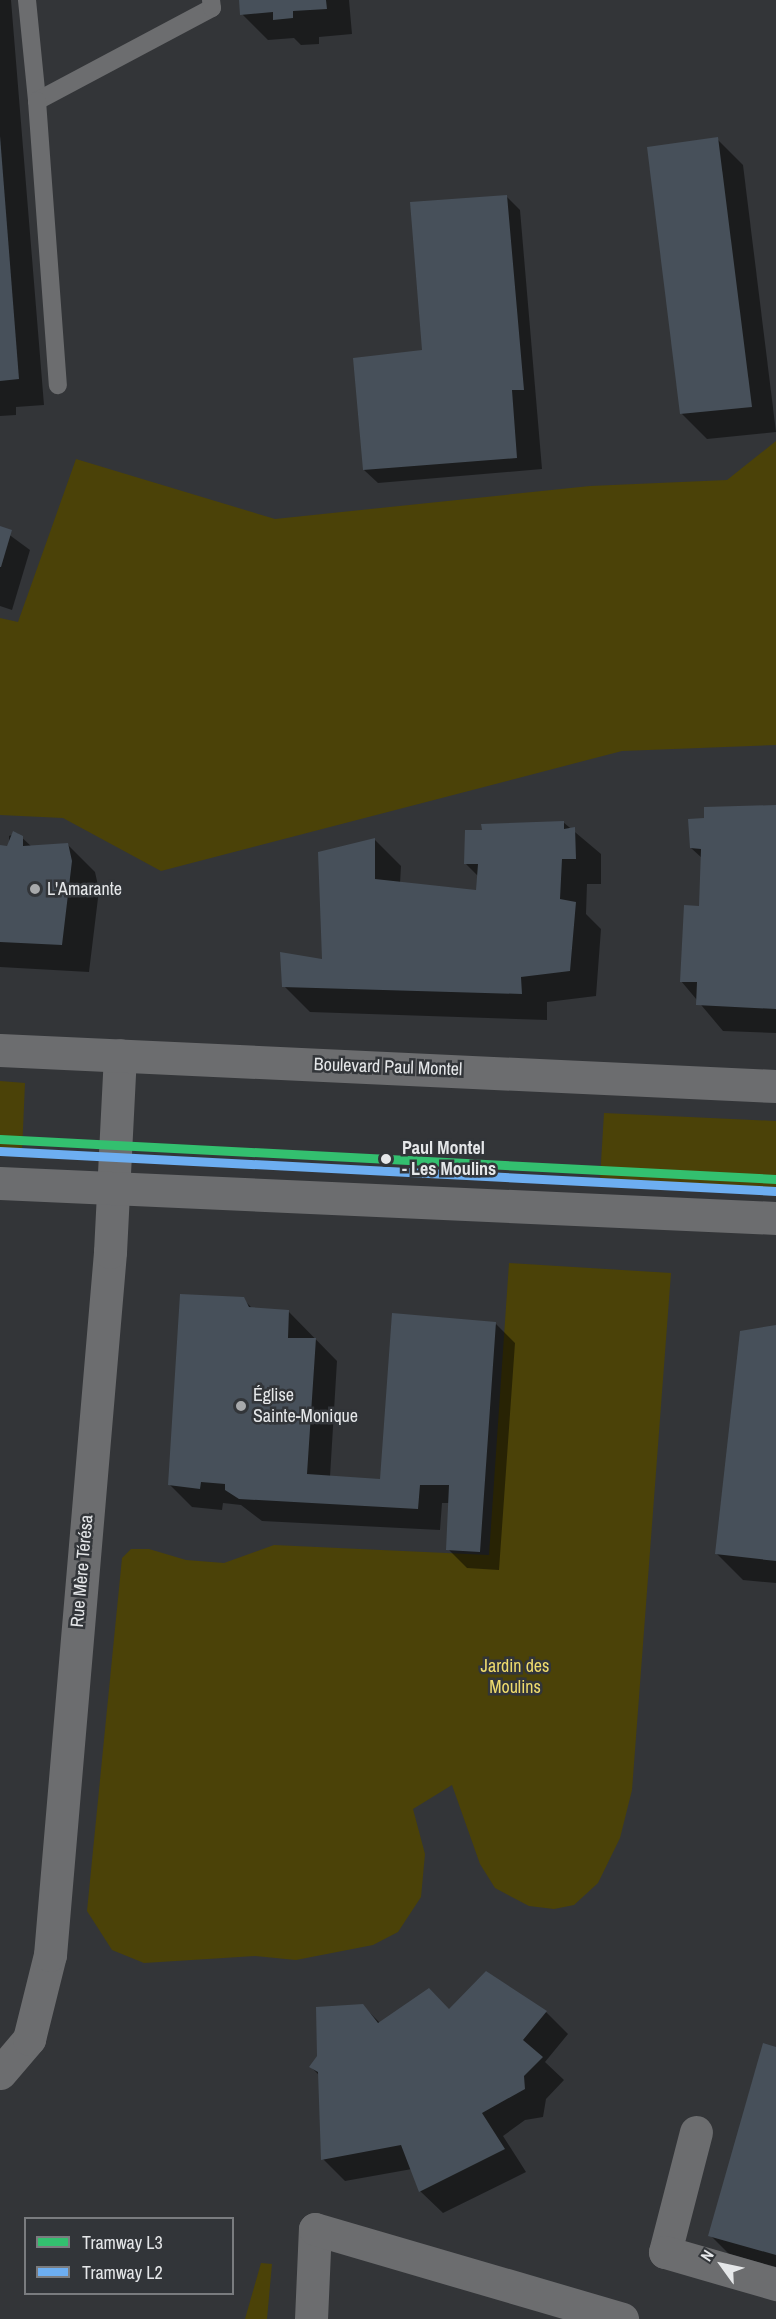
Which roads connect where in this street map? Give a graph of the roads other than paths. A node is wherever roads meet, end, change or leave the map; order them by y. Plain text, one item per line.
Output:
1 (27, 0) edge
2 (211, 0) edge
3 (37, 101) junction
4 (58, 385) dead end
5 (0, 1050) edge
6 (120, 1055) junction
7 (776, 1086) edge
8 (0, 1183) edge
9 (113, 1188) junction
10 (776, 1218) edge
11 (0, 2073) edge
12 (696, 2132) dead end
13 (776, 2284) edge
14 (310, 2319) edge
15 (622, 2319) edge

1 - 3 lane
2 - 3 lane
3 - 4 lane
5 - 6 street, Boulevard Paul Montel
6 - 7 street, Boulevard Paul Montel
6 - 9 street, Rue Mère Térésa
8 - 9 street
9 - 10 street
9 - 11 street, Rue Mère Térésa
12 - 13 street
14 - 15 street

